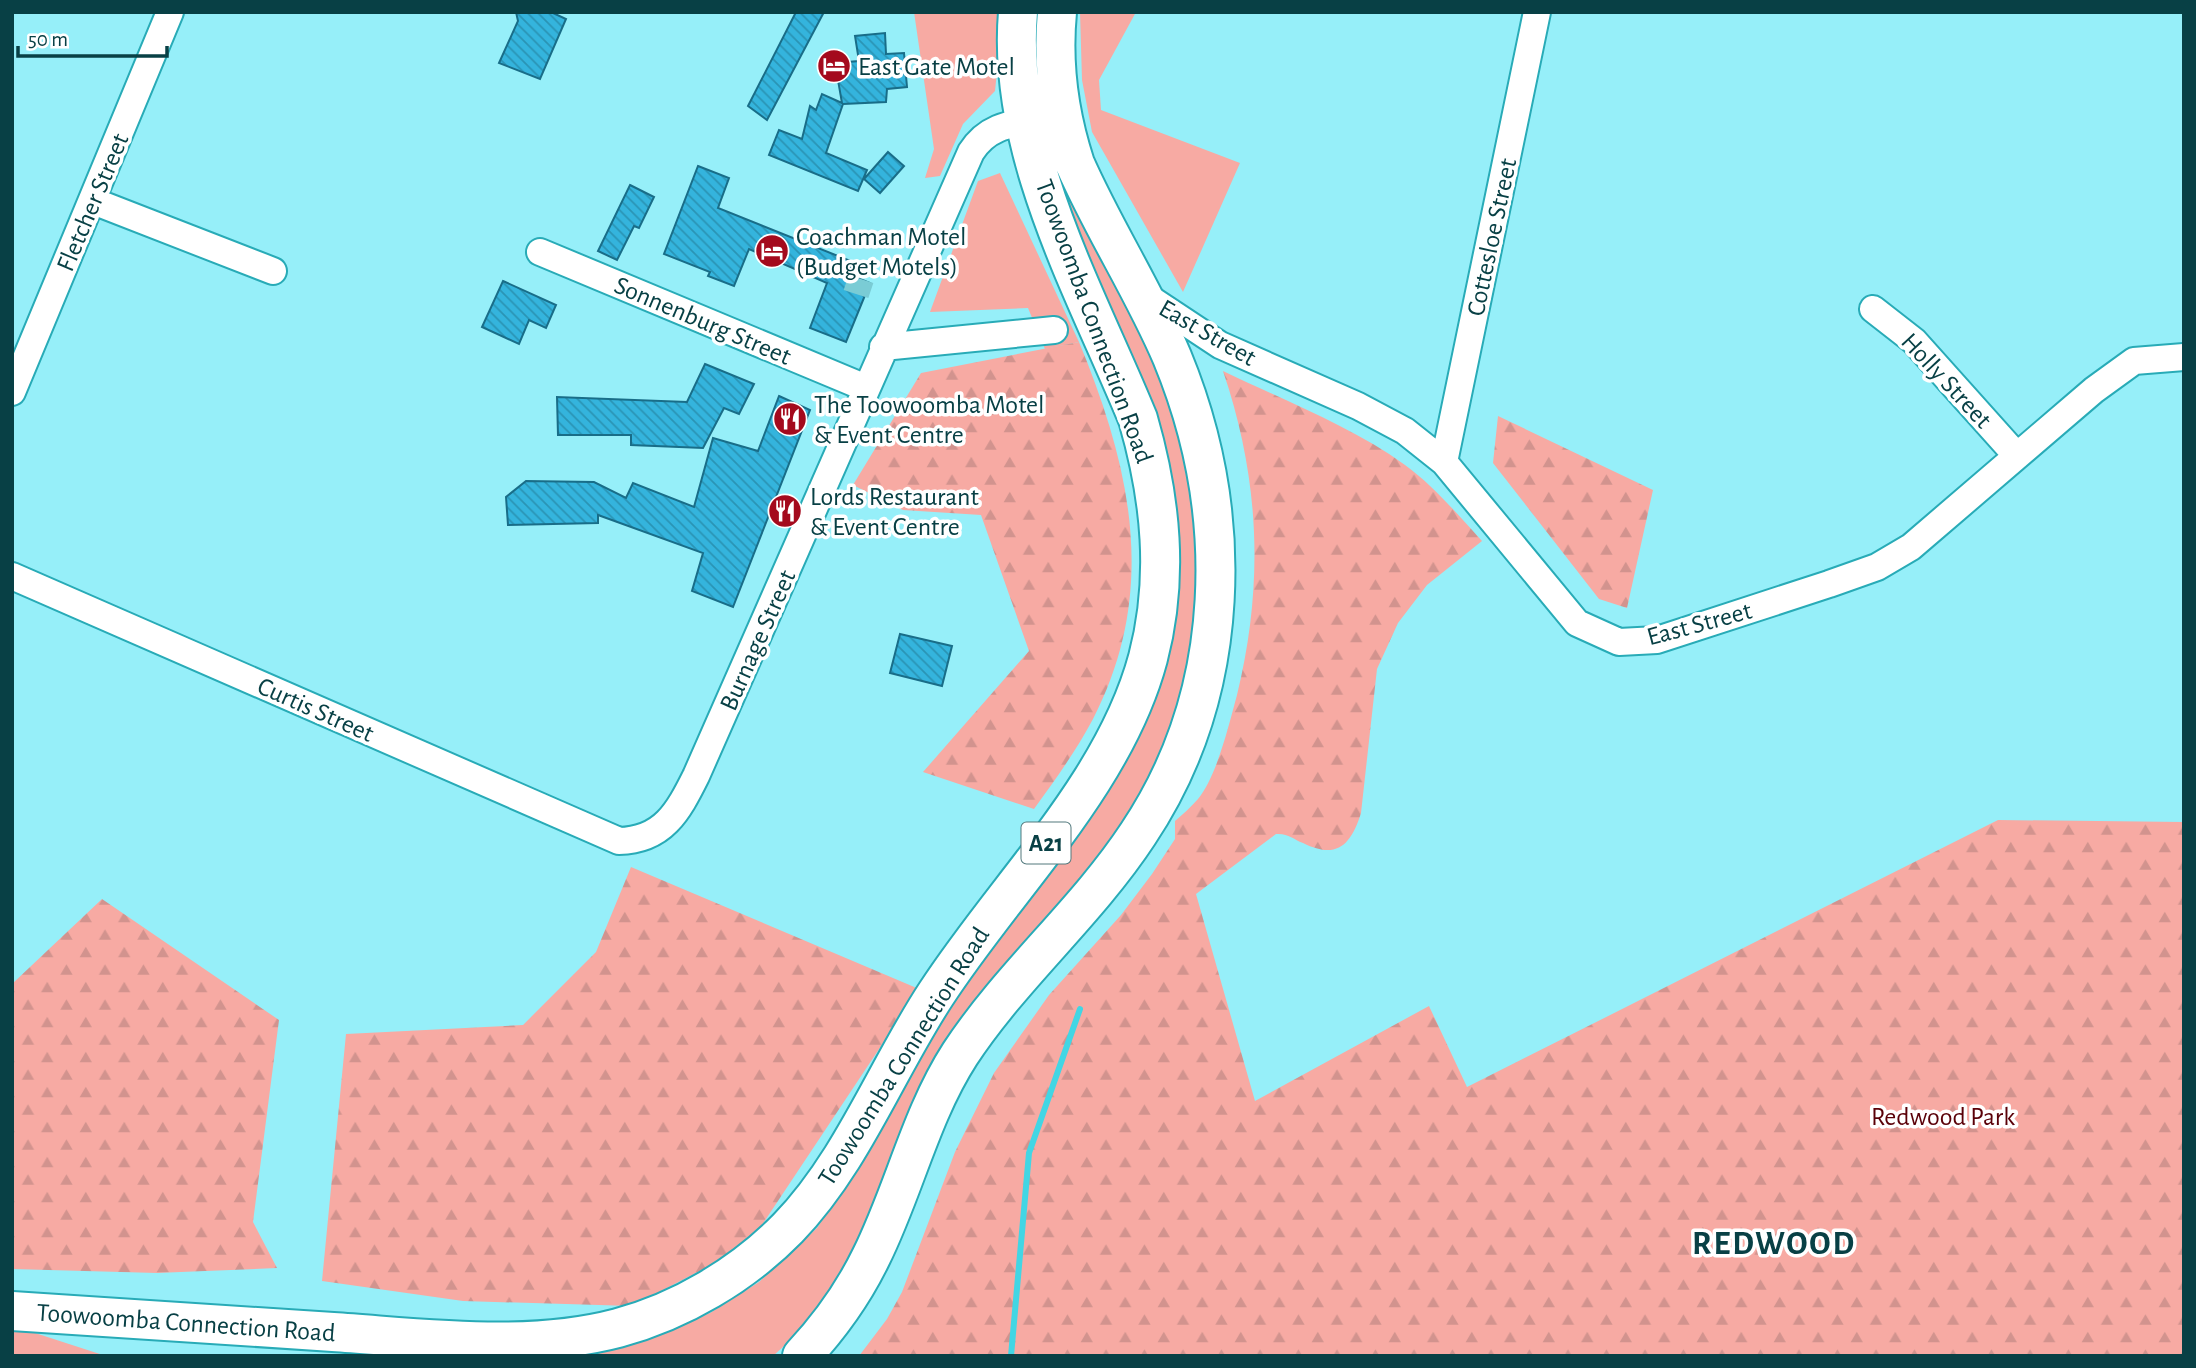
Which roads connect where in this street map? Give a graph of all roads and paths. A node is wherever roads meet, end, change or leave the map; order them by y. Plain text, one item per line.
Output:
1 (170, 12) edge
2 (1018, 12) edge
3 (1057, 12) edge
4 (1537, 12) edge
5 (1044, 119) junction
6 (93, 201) junction
7 (540, 252) dead end
8 (273, 271) dead end
9 (1137, 288) junction
10 (1873, 309) dead end
11 (1054, 330) dead end
12 (883, 347) junction
13 (2184, 357) edge
14 (866, 388) junction
15 (12, 392) edge
16 (2017, 456) junction
17 (1444, 462) junction
18 (12, 576) edge
19 (619, 841) joint
20 (12, 1311) edge
21 (802, 1356) edge

1 - 6 street, Fletcher Street
2 - 5 highway, Toowoomba Connection Road / A21
3 - 5 highway, Toowoomba Connection Road / A21
4 - 17 street, Cottesloe Street
5 - 9 highway, Toowoomba Connection Road / A21
5 - 12 street, Burnage Street
5 - 20 highway, Toowoomba Connection Road / A21
6 - 8 street
6 - 15 street, Fletcher Street
7 - 14 street, Sonnenburg Street
9 - 17 street, East Street
9 - 21 highway, Toowoomba Connection Road / A21
10 - 16 street, Holly Street
11 - 12 street
12 - 14 street, Burnage Street
13 - 16 street, East Street
14 - 19 street, Burnage Street
16 - 17 street, East Street
18 - 19 street, Curtis Street

